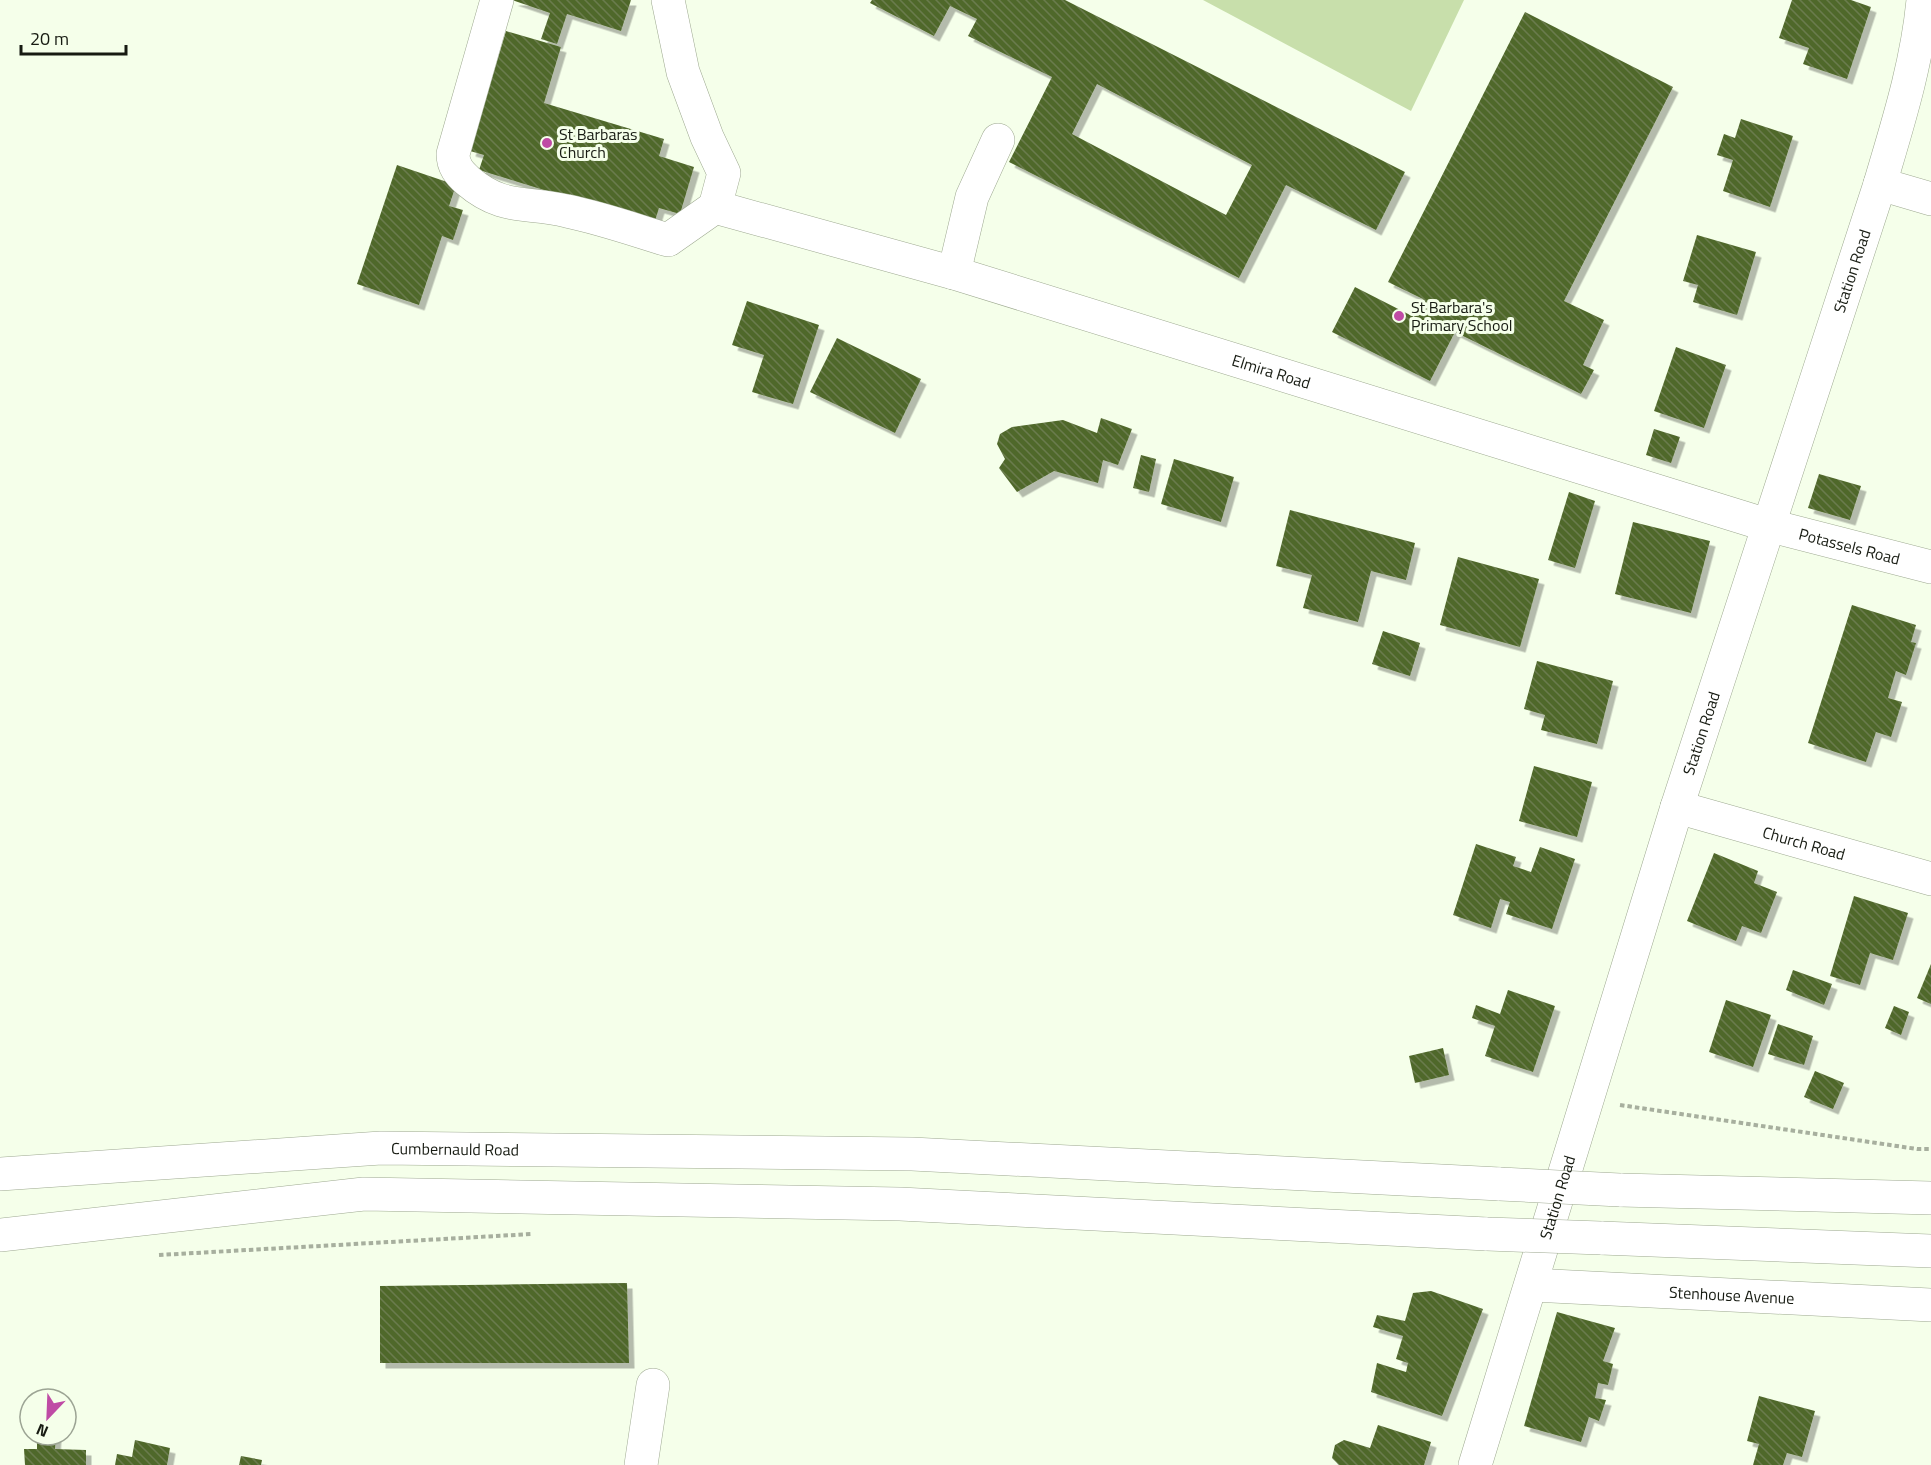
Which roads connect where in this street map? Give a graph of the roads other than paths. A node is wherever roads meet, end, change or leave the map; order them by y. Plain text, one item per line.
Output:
1 (497, 0) edge
2 (669, 0) edge
3 (1923, 0) edge
4 (998, 140) dead end
5 (1880, 184) junction
6 (1931, 199) edge
7 (715, 207) junction
8 (954, 273) junction
9 (1767, 525) junction
10 (1931, 567) edge
11 (1677, 807) junction
12 (1931, 879) edge
13 (0, 1174) edge
14 (1931, 1198) edge
15 (0, 1235) edge
16 (1931, 1251) edge
17 (1532, 1285) junction
18 (1931, 1305) edge
19 (653, 1385) dead end
20 (641, 1465) edge
21 (1475, 1465) edge

1 - 7 main road
2 - 7 main road
3 - 5 main road, Station Road
4 - 8 main road
5 - 6 main road
5 - 9 main road, Station Road
7 - 8 main road, Elmira Road
8 - 9 main road, Elmira Road
9 - 10 main road, Potassels Road
9 - 11 main road, Station Road
11 - 12 main road, Church Road
11 - 17 main road, Station Road
13 - 14 main road, Cumbernauld Road, bridge
15 - 16 main road, bridge
17 - 18 main road, Stenhouse Avenue
17 - 21 main road, Station Road
19 - 20 main road

